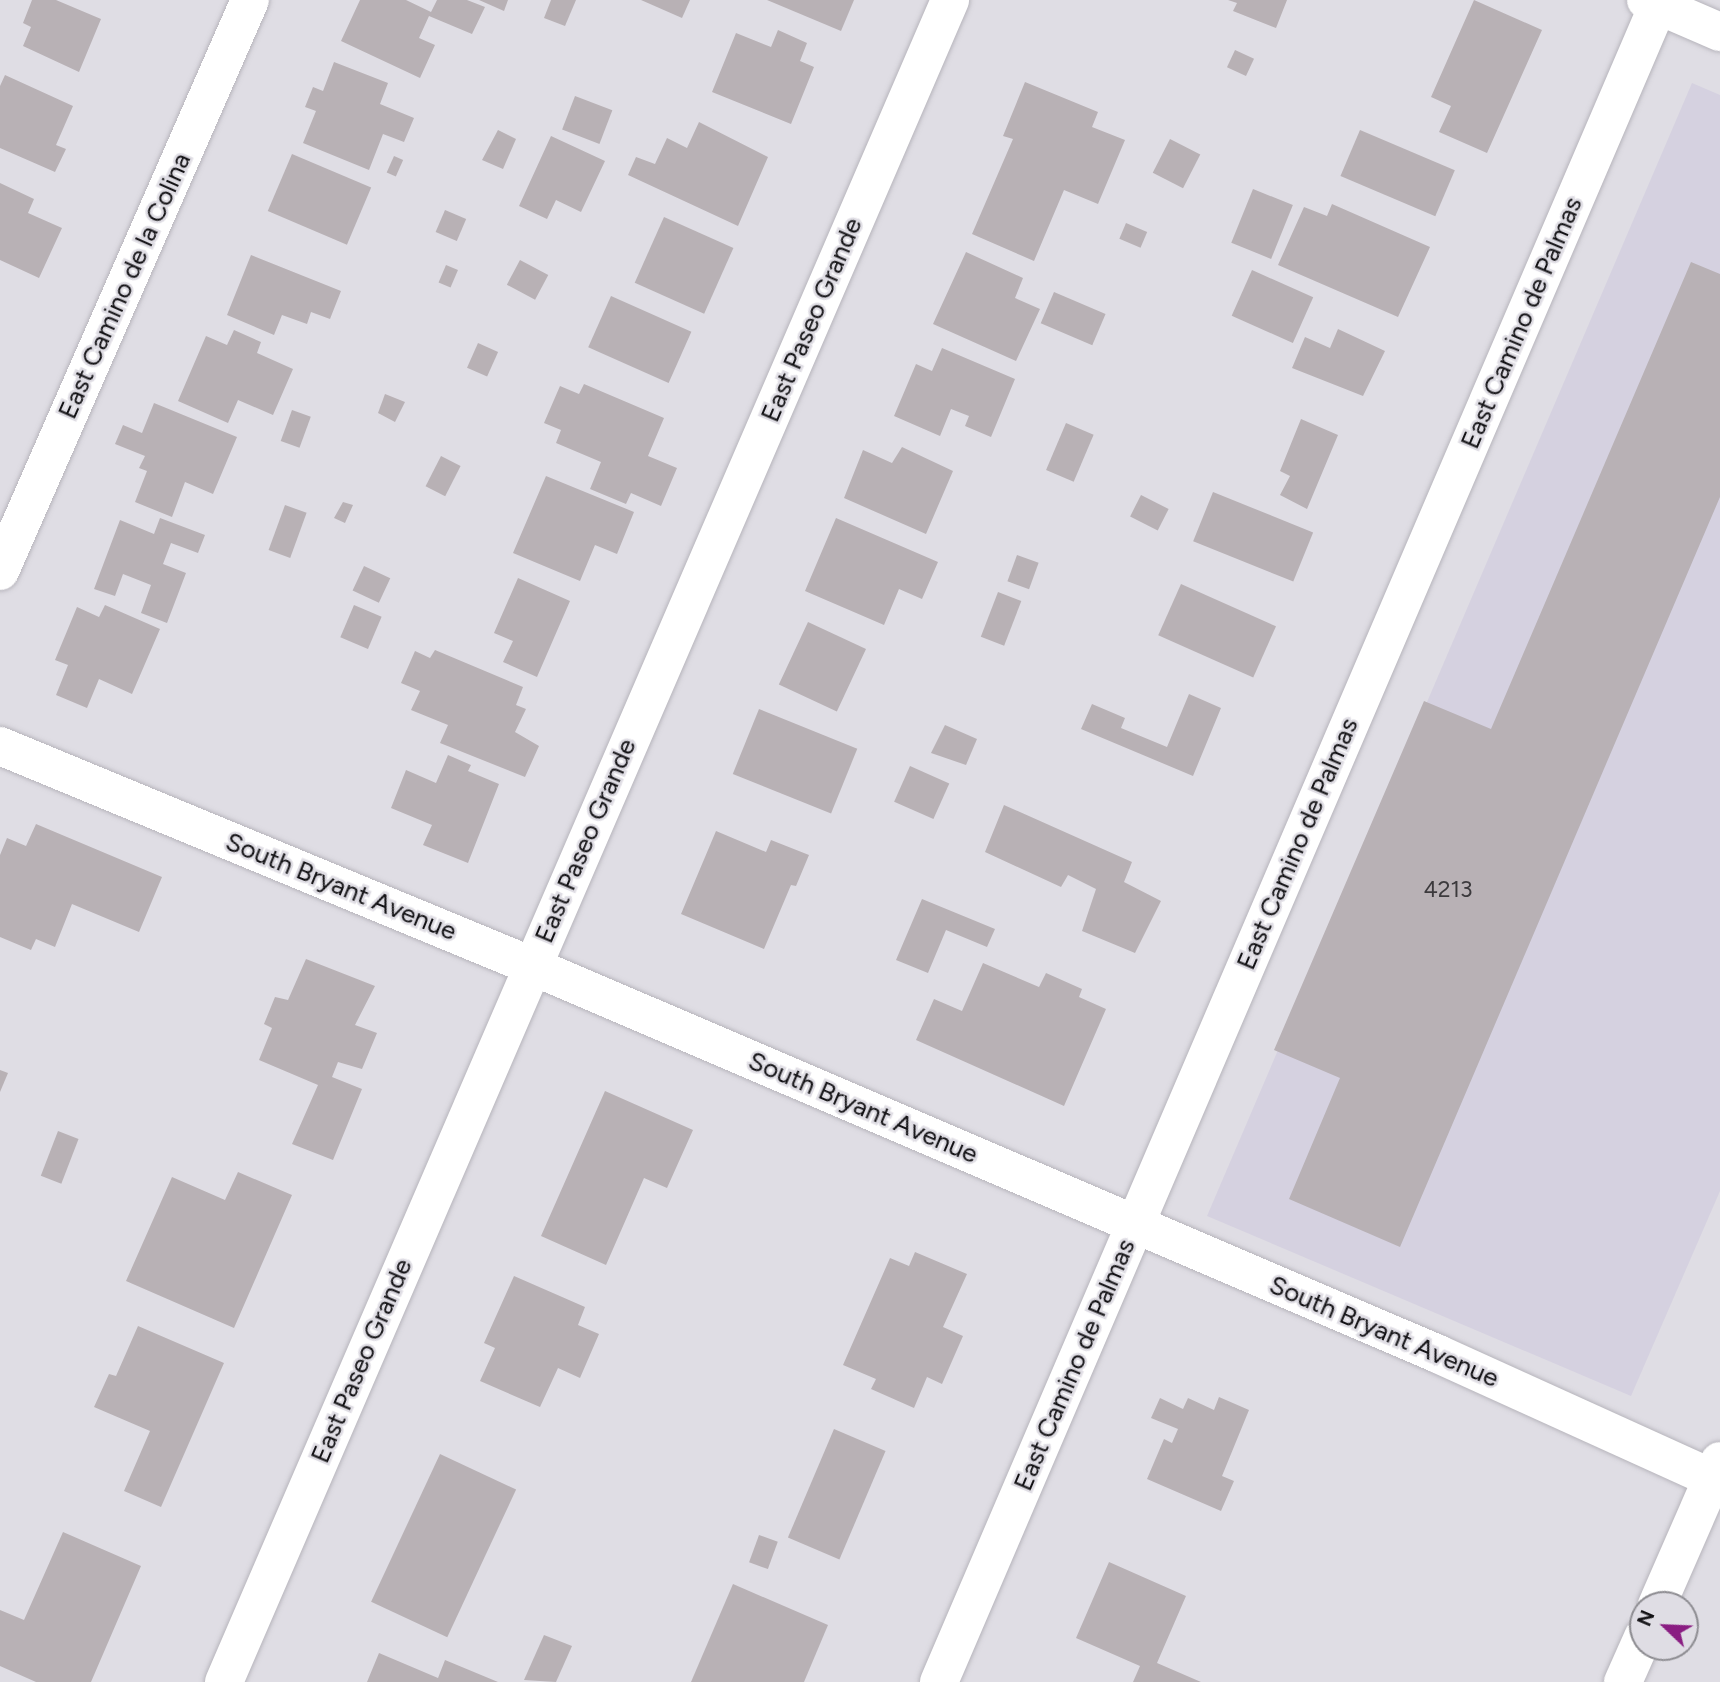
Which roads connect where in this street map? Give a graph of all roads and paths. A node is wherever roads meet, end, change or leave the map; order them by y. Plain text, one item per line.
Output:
1 (250, 0) edge
2 (950, 0) edge
3 (1652, 3) edge
4 (1720, 32) edge
5 (0, 571) edge
6 (0, 746) edge
7 (532, 966) junction
8 (1135, 1226) junction
9 (1718, 1474) edge
10 (1664, 1591) edge
11 (1632, 1661) edge
12 (224, 1682) edge
13 (939, 1682) edge
14 (1623, 1682) edge

1 - 5 street, East Camino de la Colina
2 - 7 street, East Paseo Grande
3 - 4 street
3 - 8 street, East Camino de Palmas
6 - 7 street, South Bryant Avenue
7 - 8 street, South Bryant Avenue
7 - 12 street, East Paseo Grande
8 - 9 street, South Bryant Avenue
8 - 13 street, East Camino de Palmas
9 - 10 street
11 - 14 street

